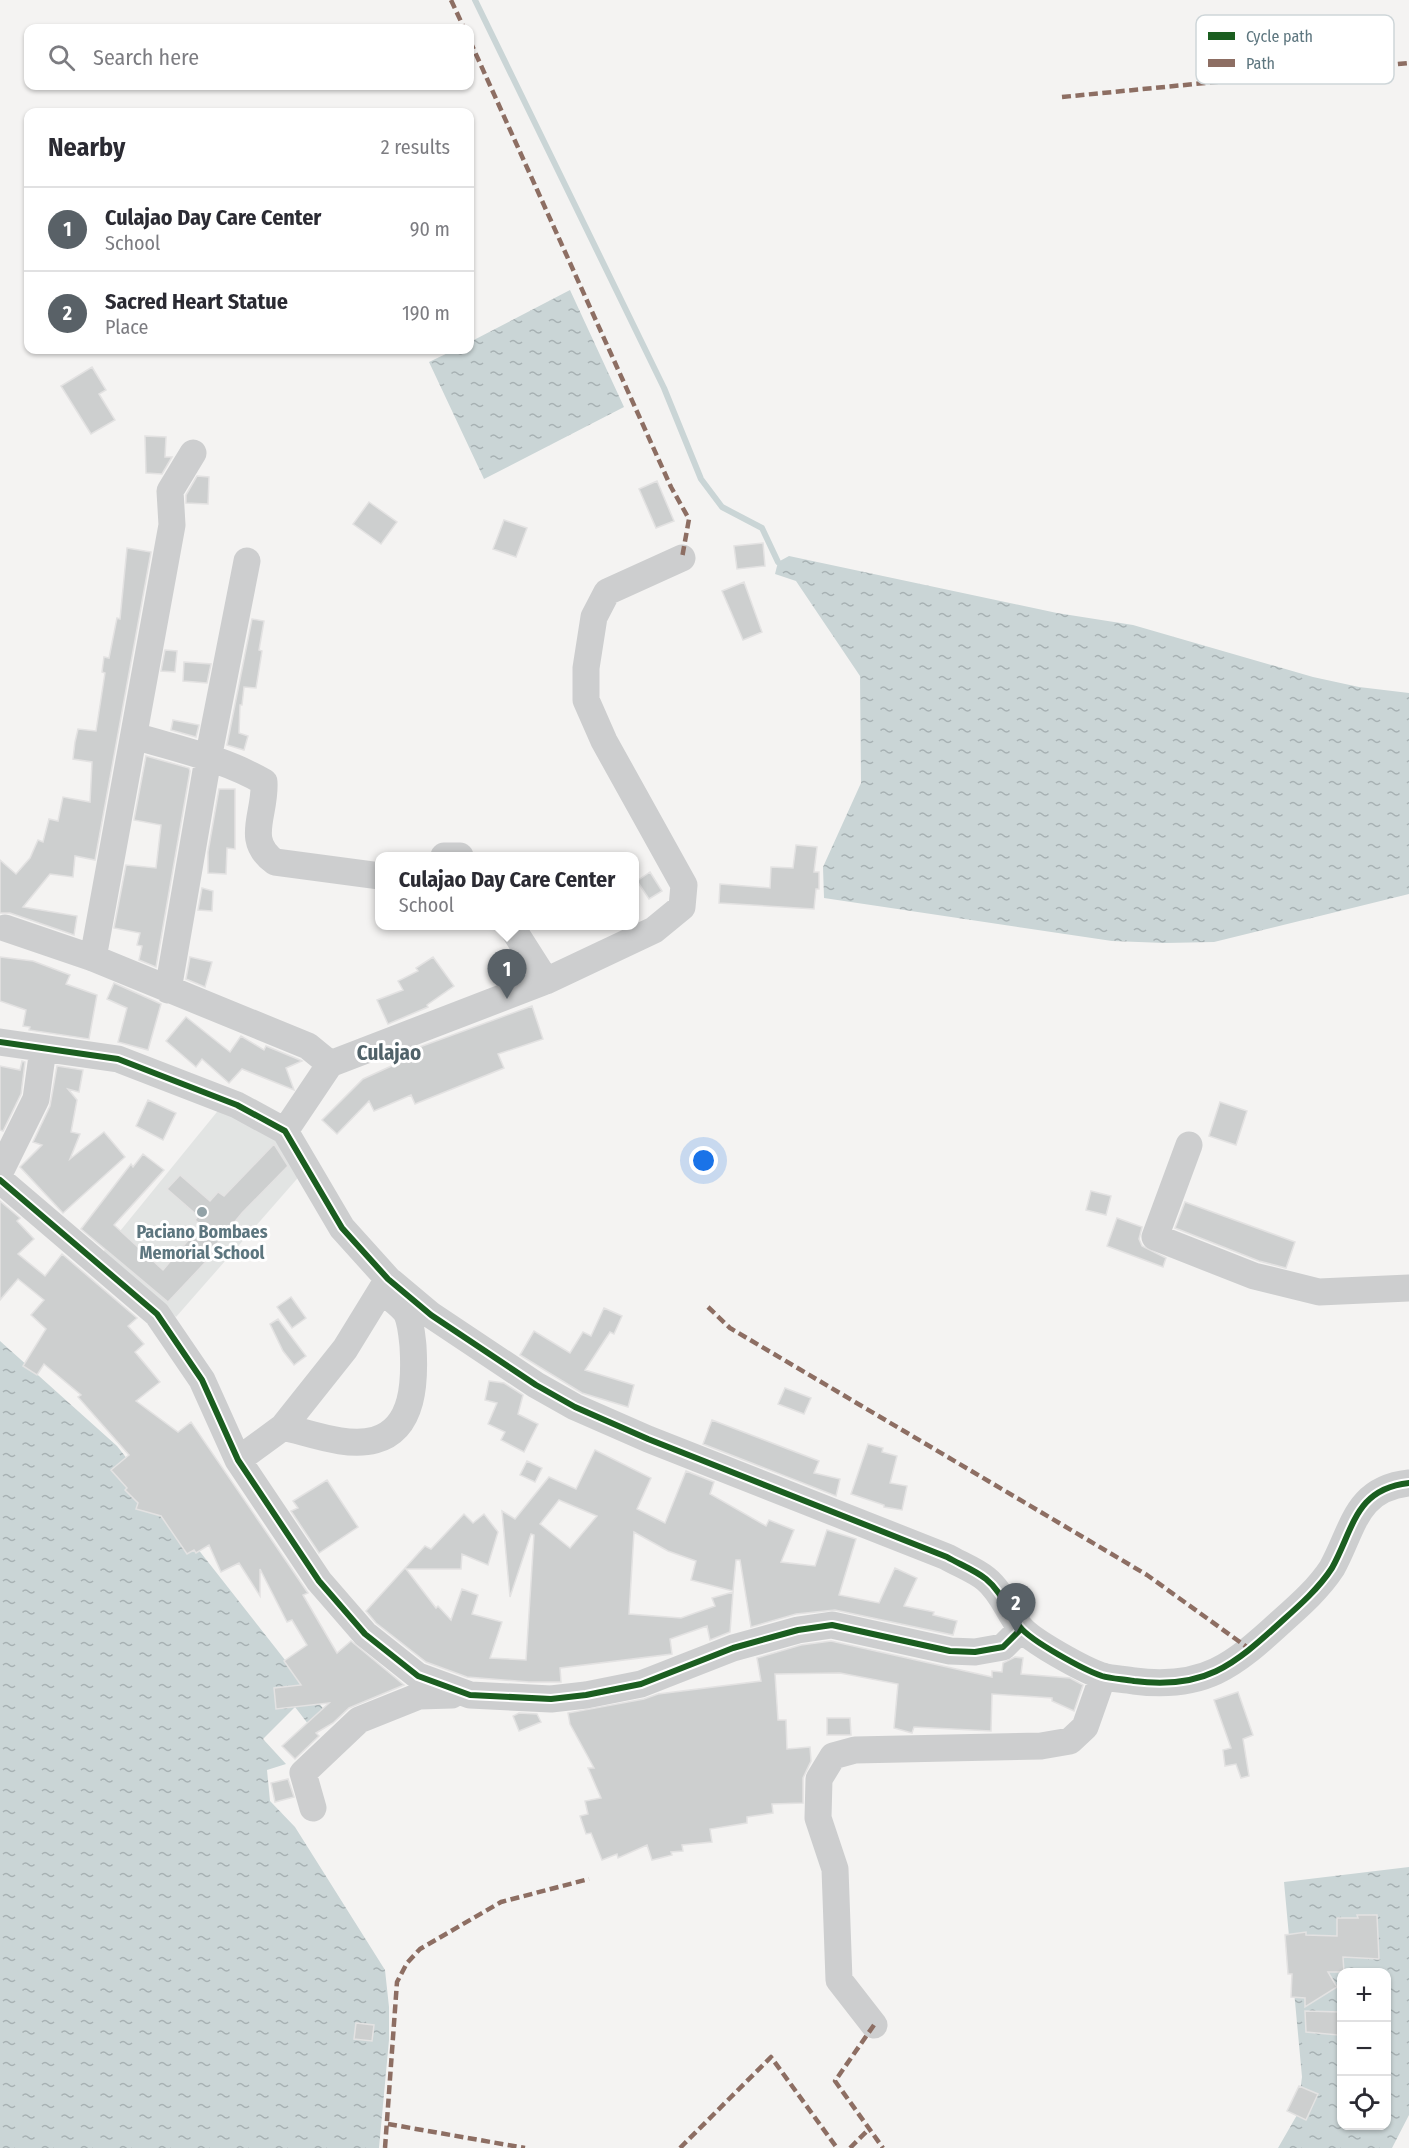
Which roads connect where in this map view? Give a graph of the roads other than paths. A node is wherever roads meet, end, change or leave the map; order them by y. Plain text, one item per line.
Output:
1 (193, 453) dead end
2 (682, 558) dead end
3 (247, 561) dead end
4 (135, 736) junction
5 (208, 759) junction
6 (375, 875) edge
7 (5, 928) dead end
8 (514, 930) edge
9 (93, 958) junction
10 (546, 981) junction
11 (168, 990) junction
12 (0, 1042) edge
13 (43, 1049) junction
14 (330, 1064) junction
15 (285, 1131) junction
16 (1190, 1145) dead end
17 (0, 1172) edge
18 (0, 1180) edge
19 (385, 1285) junction
20 (1409, 1288) edge
21 (283, 1427) junction
22 (238, 1460) junction
23 (1409, 1483) edge
24 (1021, 1629) junction
25 (1103, 1676) junction
26 (470, 1695) junction
27 (313, 1808) dead end
28 (874, 2025) dead end

1 - 4 street
2 - 10 street
3 - 5 street
4 - 5 street
4 - 9 street
5 - 6 street
5 - 11 street
7 - 9 street
8 - 10 street
9 - 11 street
10 - 14 street
11 - 14 street
12 - 13 street
13 - 15 street
13 - 17 street
14 - 15 street
15 - 19 street
16 - 20 street
18 - 22 street
19 - 21 street
19 - 21 street
19 - 24 street
21 - 22 street
22 - 26 street
23 - 25 street
24 - 25 street
24 - 26 street
25 - 28 street
26 - 27 street

